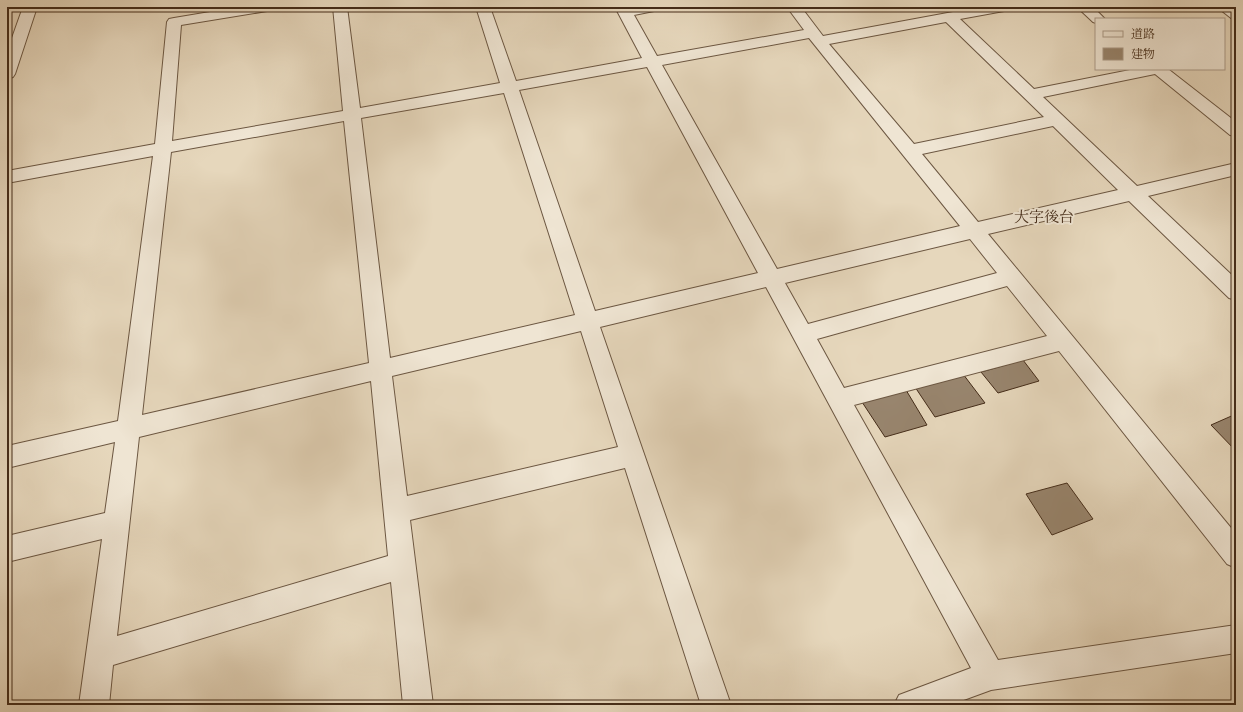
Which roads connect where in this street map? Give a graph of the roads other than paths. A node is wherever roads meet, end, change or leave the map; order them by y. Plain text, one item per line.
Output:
1 (30, 7) edge
2 (267, 7) edge
3 (340, 7) edge
4 (483, 7) edge
5 (654, 7) edge
6 (794, 7) edge
7 (1004, 7) edge
8 (1084, 7) edge
9 (1224, 7) edge
10 (623, 9) edge
11 (1236, 15) edge
12 (949, 17) junction
13 (1097, 18) edge
14 (816, 37) junction
15 (652, 62) junction
16 (8, 68) edge
17 (1153, 70) edge
18 (1159, 70) edge
19 (510, 87) junction
20 (1030, 95) junction
21 (352, 115) junction
22 (1056, 120) junction
23 (1236, 131) edge
24 (163, 148) junction
25 (910, 151) junction
26 (1236, 169) edge
27 (7, 177) edge
28 (1132, 194) junction
29 (974, 230) junction
30 (1012, 277) junction
31 (772, 278) junction
32 (1236, 292) edge
33 (588, 321) junction
34 (802, 334) junction
35 (1064, 341) junction
36 (380, 370) junction
37 (838, 399) junction
38 (128, 429) junction
39 (632, 455) junction
40 (7, 457) edge
41 (396, 511) junction
42 (117, 523) junction
43 (7, 549) edge
44 (1236, 555) edge
45 (402, 565) junction
46 (1236, 639) edge
47 (100, 655) junction
48 (991, 676) junction
49 (94, 705) edge
50 (418, 705) edge
51 (716, 705) edge
52 (909, 705) edge

1 - 16 street
2 - 24 street
3 - 21 street
4 - 19 street
5 - 10 street
6 - 14 street
7 - 12 street
8 - 13 street
9 - 11 street
10 - 15 street
12 - 14 street
12 - 20 street
14 - 15 street
14 - 25 street
15 - 19 street
15 - 31 street
17 - 20 street
18 - 23 street
19 - 21 street
19 - 33 street
20 - 22 street
21 - 24 street
21 - 36 street
22 - 25 street
22 - 28 street
24 - 27 street
24 - 38 street
25 - 29 street
26 - 28 street
28 - 29 street
28 - 32 street
29 - 30 street
29 - 31 street
30 - 34 street
30 - 35 street
31 - 33 street
31 - 34 street
33 - 36 street
33 - 39 street
34 - 37 street
35 - 37 street
35 - 44 street
36 - 38 street
36 - 41 street
37 - 48 street
38 - 40 street
38 - 42 street
39 - 41 street
39 - 51 street
41 - 45 street
42 - 43 street
42 - 47 street
45 - 47 street
45 - 50 street
46 - 48 street
47 - 49 street
48 - 52 street

